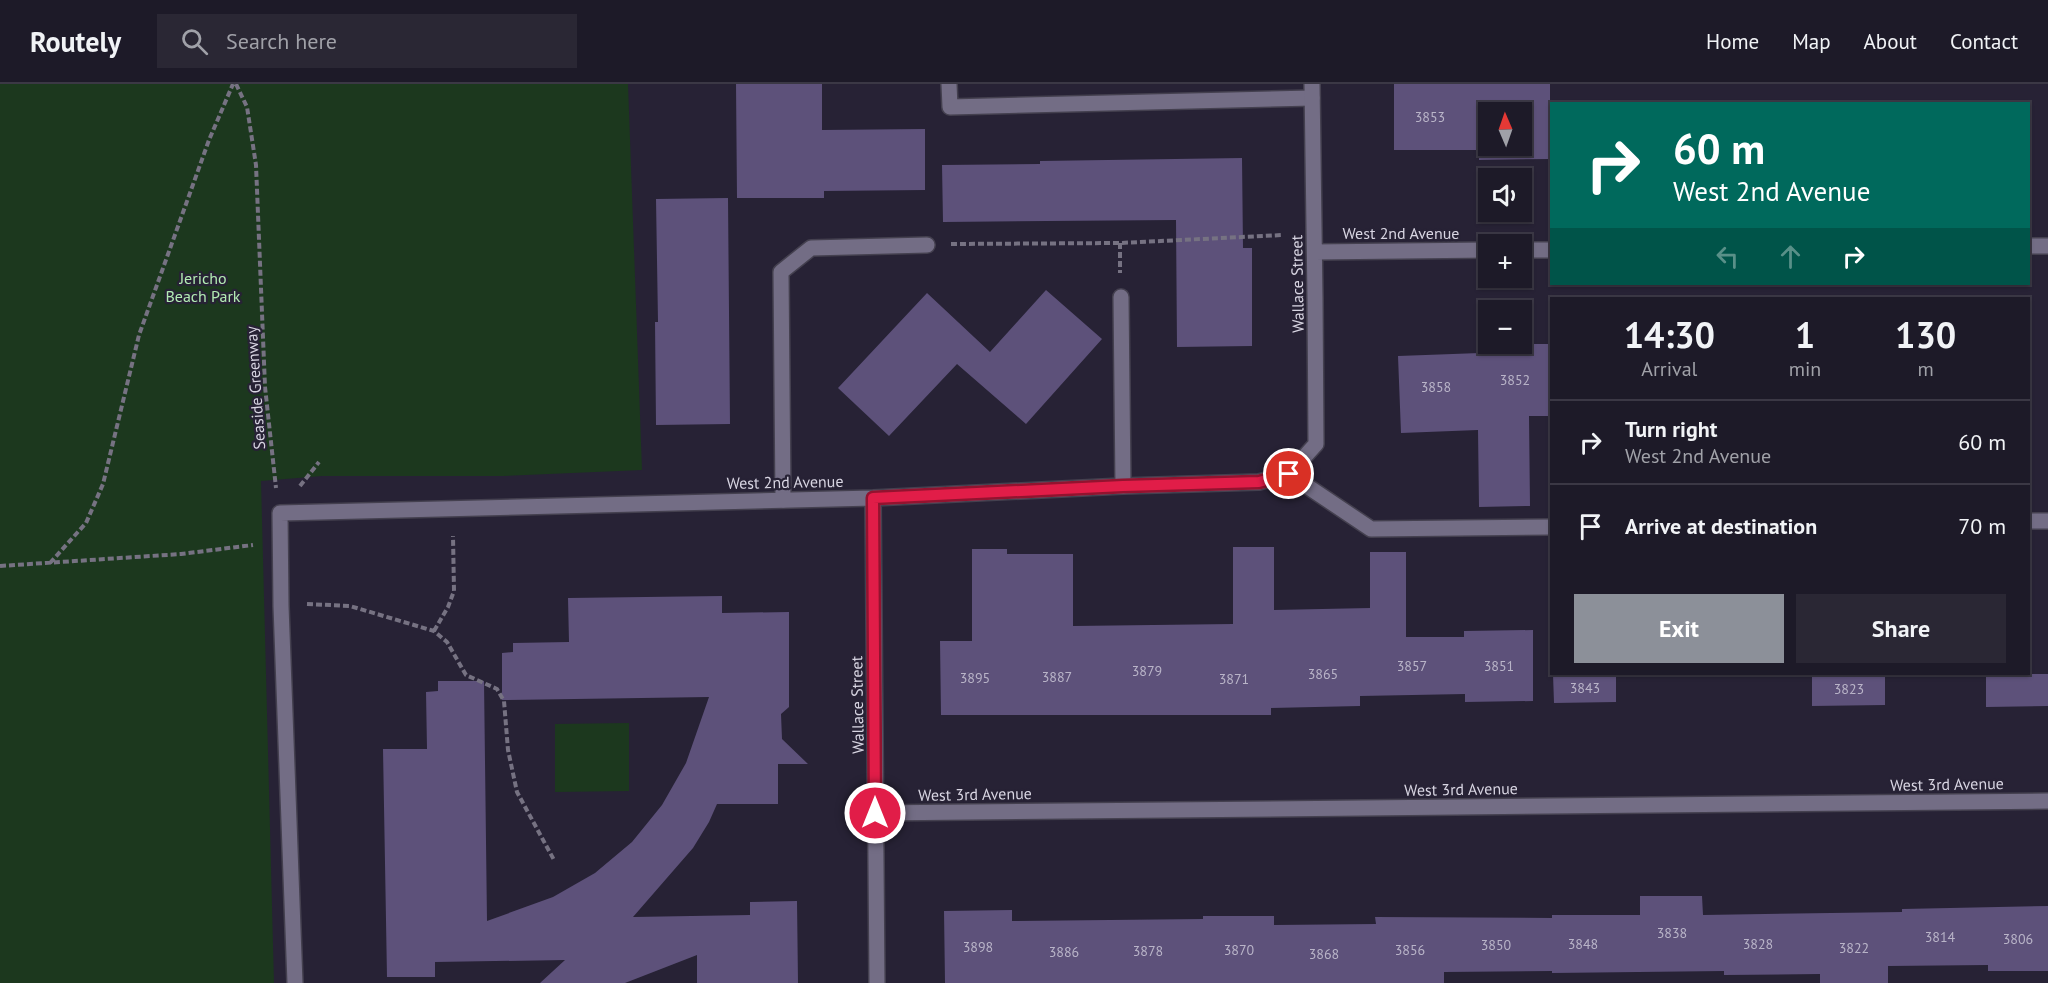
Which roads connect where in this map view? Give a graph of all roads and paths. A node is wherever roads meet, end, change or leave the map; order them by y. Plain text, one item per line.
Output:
1 (234, 84) edge
2 (949, 84) edge
3 (1312, 91) edge
4 (1283, 235) dead end
5 (927, 245) joint
6 (2030, 246) edge
7 (2048, 246) edge
8 (1478, 250) edge
9 (1532, 250) edge
10 (1550, 250) edge
11 (1315, 252) junction
12 (1121, 297) dead end
13 (1289, 474) junction
14 (1123, 486) junction
15 (873, 498) junction
16 (783, 500) junction
17 (452, 508) junction
18 (280, 513) junction
19 (2030, 521) edge
20 (2048, 521) edge
21 (1550, 527) edge
22 (50, 563) junction
23 (0, 566) edge
24 (281, 606) junction
25 (434, 631) junction
26 (2048, 801) edge
27 (875, 813) junction
28 (554, 860) dead end
29 (295, 983) edge
30 (877, 983) edge

1 - 18 path, Seaside Greenway
1 - 22 path
2 - 3 street
3 - 11 street, Wallace Street
4 - 5 path
5 - 16 street
6 - 7 street
8 - 11 street, West 2nd Avenue
9 - 10 street
11 - 13 street, Wallace Street
12 - 14 street
13 - 14 street, West 2nd Avenue
13 - 21 street
14 - 15 street, West 2nd Avenue
15 - 16 street, West 2nd Avenue
15 - 27 street, Wallace Street
16 - 17 street, West 2nd Avenue
17 - 18 street, West 2nd Avenue
17 - 25 path
18 - 22 path
18 - 24 street
19 - 20 street
22 - 23 path
24 - 25 path
24 - 29 street
25 - 28 path
26 - 27 street, West 3rd Avenue
27 - 30 street, Wallace Street

